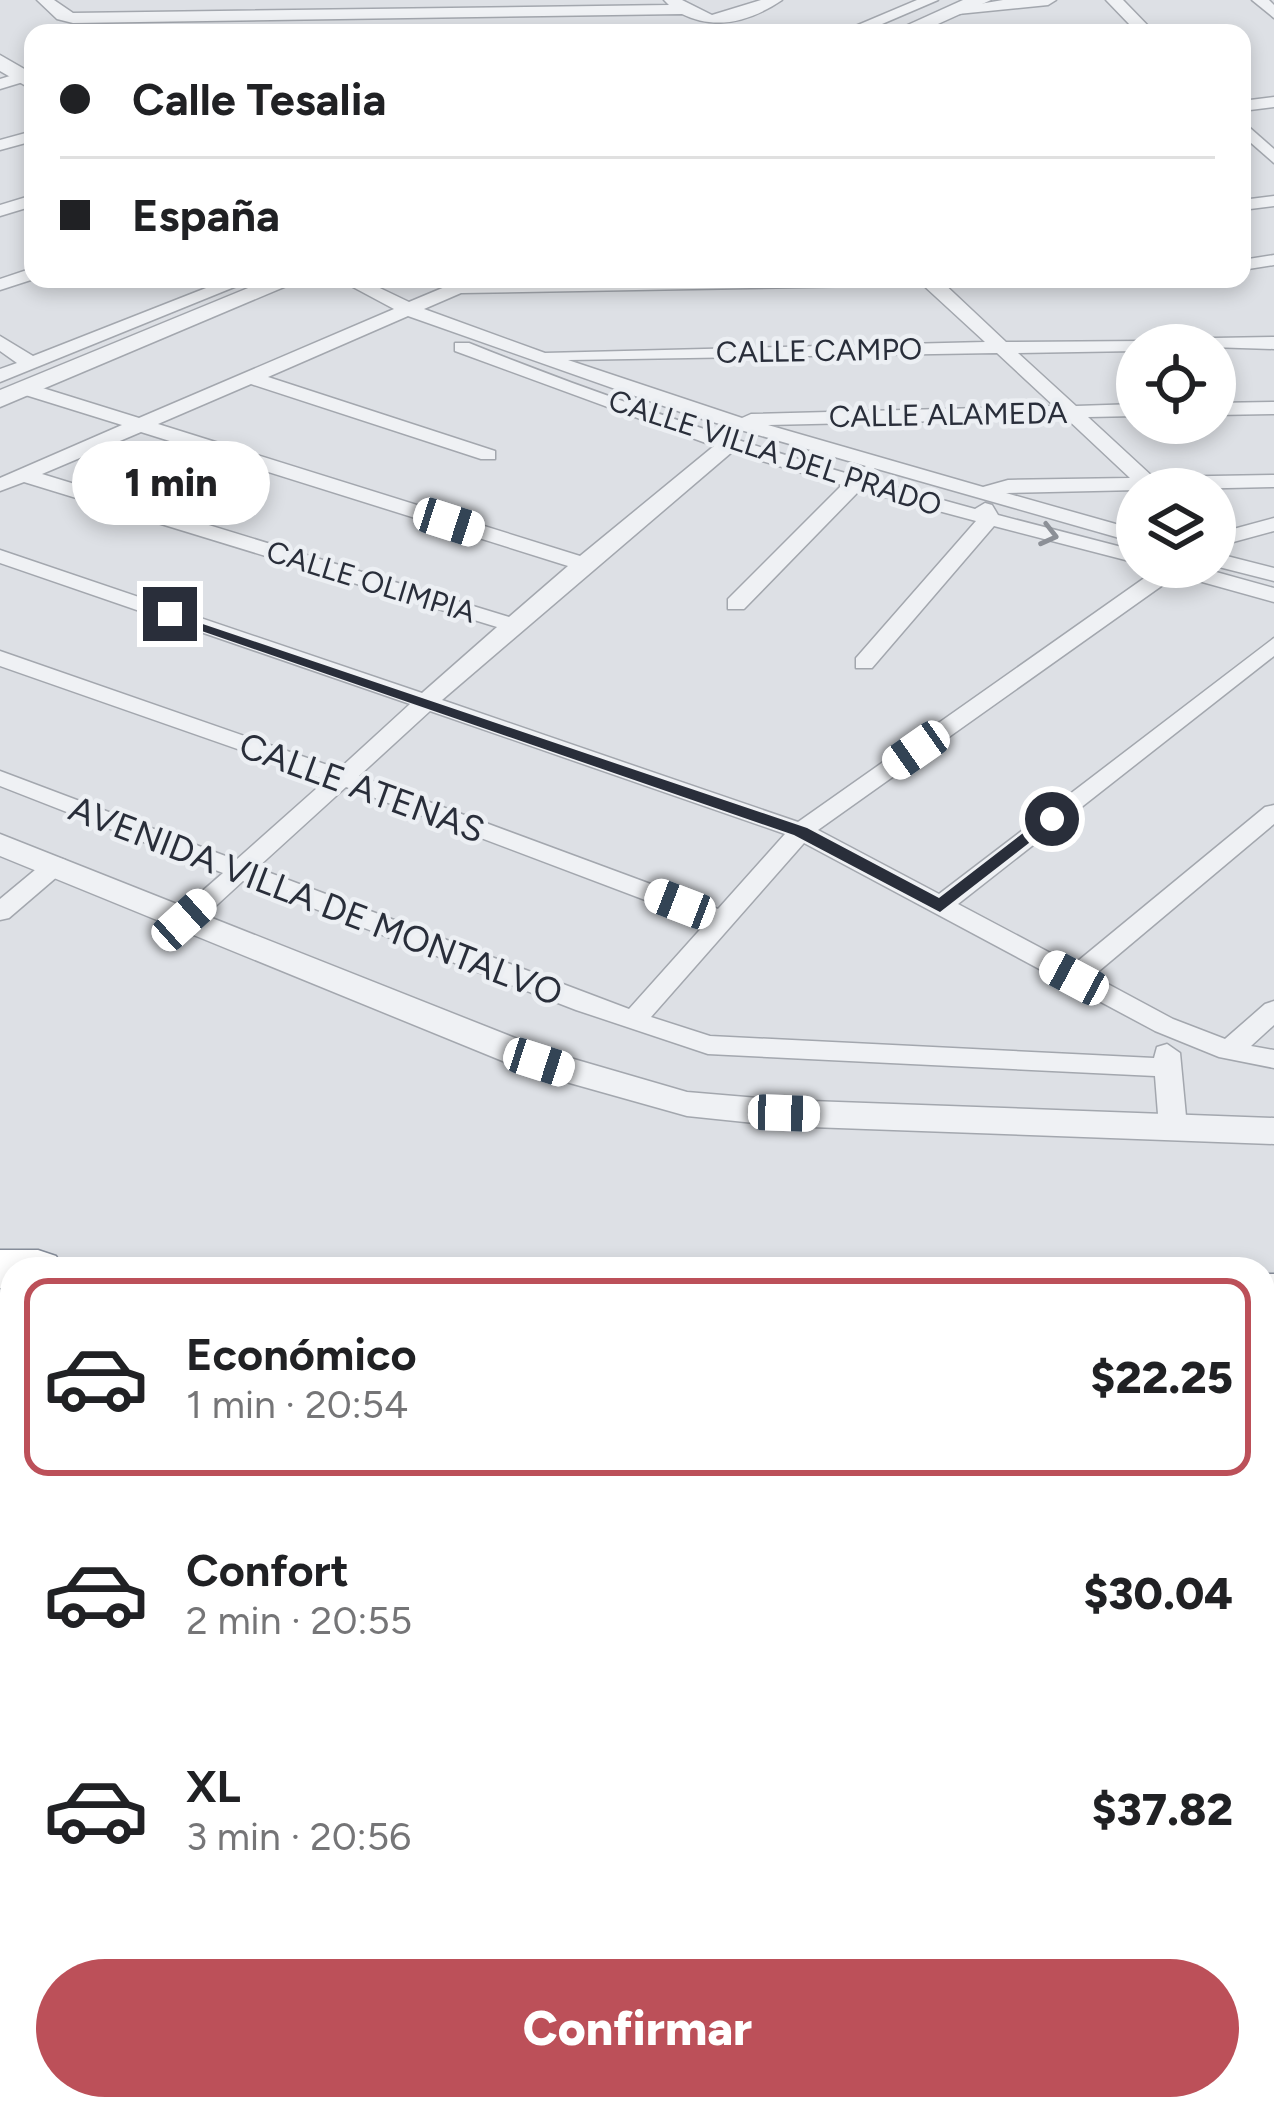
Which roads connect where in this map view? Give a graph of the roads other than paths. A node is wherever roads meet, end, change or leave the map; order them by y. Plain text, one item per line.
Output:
1 (45, 0) edge
2 (774, 0) edge
3 (930, 0) edge
4 (981, 0) edge
5 (1048, 0) edge
6 (1114, 0) edge
7 (1260, 0) edge
8 (521, 5) edge
9 (678, 5) edge
10 (423, 6) edge
11 (320, 7) edge
12 (223, 8) edge
13 (958, 9) junction
14 (1274, 13) edge
15 (870, 24) edge
16 (922, 24) edge
17 (1138, 24) edge
18 (0, 36) edge
19 (24, 65) edge
20 (1258, 154) edge
21 (1274, 179) edge
22 (225, 288) edge
23 (267, 288) edge
24 (367, 288) edge
25 (458, 288) edge
26 (939, 288) edge
27 (410, 308) junction
28 (430, 320) junction
29 (0, 342) edge
30 (1274, 343) edge
31 (1236, 344) edge
32 (1116, 345) edge
33 (1004, 347) junction
34 (533, 356) junction
35 (502, 363) junction
36 (0, 376) edge
37 (28, 376) junction
38 (249, 377) junction
39 (0, 400) edge
40 (1274, 408) edge
41 (1236, 409) edge
42 (1116, 410) edge
43 (1072, 411) junction
44 (138, 424) junction
45 (729, 431) junction
46 (488, 455) dead end
47 (1133, 468) edge
48 (865, 474) junction
49 (23, 475) junction
50 (1274, 481) edge
51 (1236, 483) edge
52 (0, 484) edge
53 (1116, 486) edge
54 (979, 494) junction
55 (914, 498) junction
56 (989, 519) junction
57 (1274, 524) edge
58 (1116, 532) edge
59 (1236, 535) edge
60 (1116, 552) edge
61 (0, 556) edge
62 (583, 564) junction
63 (1236, 564) edge
64 (1274, 574) edge
65 (1236, 584) edge
66 (1144, 588) edge
67 (1274, 595) edge
68 (736, 604) dead end
69 (512, 626) junction
70 (1274, 645) edge
71 (0, 658) edge
72 (865, 664) dead end
73 (425, 702) junction
74 (0, 778) edge
75 (343, 778) junction
76 (1274, 812) edge
77 (800, 831) junction
78 (0, 844) edge
79 (56, 866) junction
80 (240, 871) junction
81 (940, 906) junction
82 (0, 912) edge
83 (184, 920) junction
84 (723, 920) junction
85 (1074, 978) junction
86 (1274, 1010) edge
87 (633, 1021) junction
88 (1164, 1025) junction
89 (1229, 1052) junction
90 (1274, 1059) edge
91 (1168, 1068) junction
92 (1173, 1127) junction
93 (1274, 1131) edge

1 - 12 street
2 - 9 street
3 - 15 street
4 - 13 street
5 - 13 street
6 - 17 street
7 - 14 street
8 - 9 street
8 - 10 street
10 - 11 street
11 - 12 street
13 - 16 street
18 - 19 street
20 - 21 street
22 - 37 street
23 - 37 street
24 - 27 street, CALLE VILLA DEL PRADO
25 - 27 street
26 - 33 street
27 - 28 street, CALLE VILLA DEL PRADO
27 - 38 street
28 - 34 street, CALLE VILLA DEL PRADO
28 - 35 street, CALLE VILLA DEL PRADO
29 - 37 street
30 - 31 street
32 - 33 street, CALLE CAMPO
33 - 34 street, CALLE CAMPO
33 - 43 street
34 - 35 street, CALLE CAMPO
34 - 45 street, CALLE VILLA DEL PRADO
35 - 45 street, CALLE VILLA DEL PRADO
36 - 37 street
37 - 39 street
37 - 44 street
38 - 44 street
38 - 46 street
40 - 41 street
42 - 43 street, CALLE ALAMEDA
43 - 45 street, CALLE ALAMEDA
43 - 47 street
44 - 49 street
44 - 62 street
45 - 48 street, CALLE VILLA DEL PRADO
45 - 62 street
48 - 54 street, CALLE VILLA DEL PRADO
48 - 55 street, CALLE VILLA DEL PRADO
48 - 68 street
49 - 52 street
49 - 69 street, CALLE OLIMPIA
50 - 51 street
53 - 54 street
54 - 55 street
54 - 56 street
54 - 58 street, CALLE VILLA DEL PRADO
55 - 56 street, CALLE VILLA DEL PRADO
56 -> 60 street, CALLE VILLA DEL PRADO
56 - 72 street
57 - 59 street
61 - 73 street
62 - 69 street
63 - 64 street
65 - 67 street
66 - 77 street
69 - 73 street
70 - 81 street
71 - 75 street, CALLE ATENAS
73 - 75 street
73 - 77 street
74 - 80 street, AVENIDA VILLA DE MONTALVO
75 - 80 street
75 - 84 street, CALLE ATENAS
76 - 85 street
77 - 81 street
77 - 84 street
78 - 79 street, AVENIDA VILLA DE MONTALVO
79 - 82 street
79 - 83 street, AVENIDA VILLA DE MONTALVO
80 - 83 street
80 - 87 street, AVENIDA VILLA DE MONTALVO
81 - 85 street
83 - 92 street, AVENIDA VILLA DE MONTALVO
84 - 87 street
85 - 88 street
86 - 89 street
87 - 91 street, AVENIDA VILLA DE MONTALVO
88 - 89 street
88 - 91 street
89 - 90 street
91 - 92 street
92 - 93 street, AVENIDA VILLA DE MONTALVO

